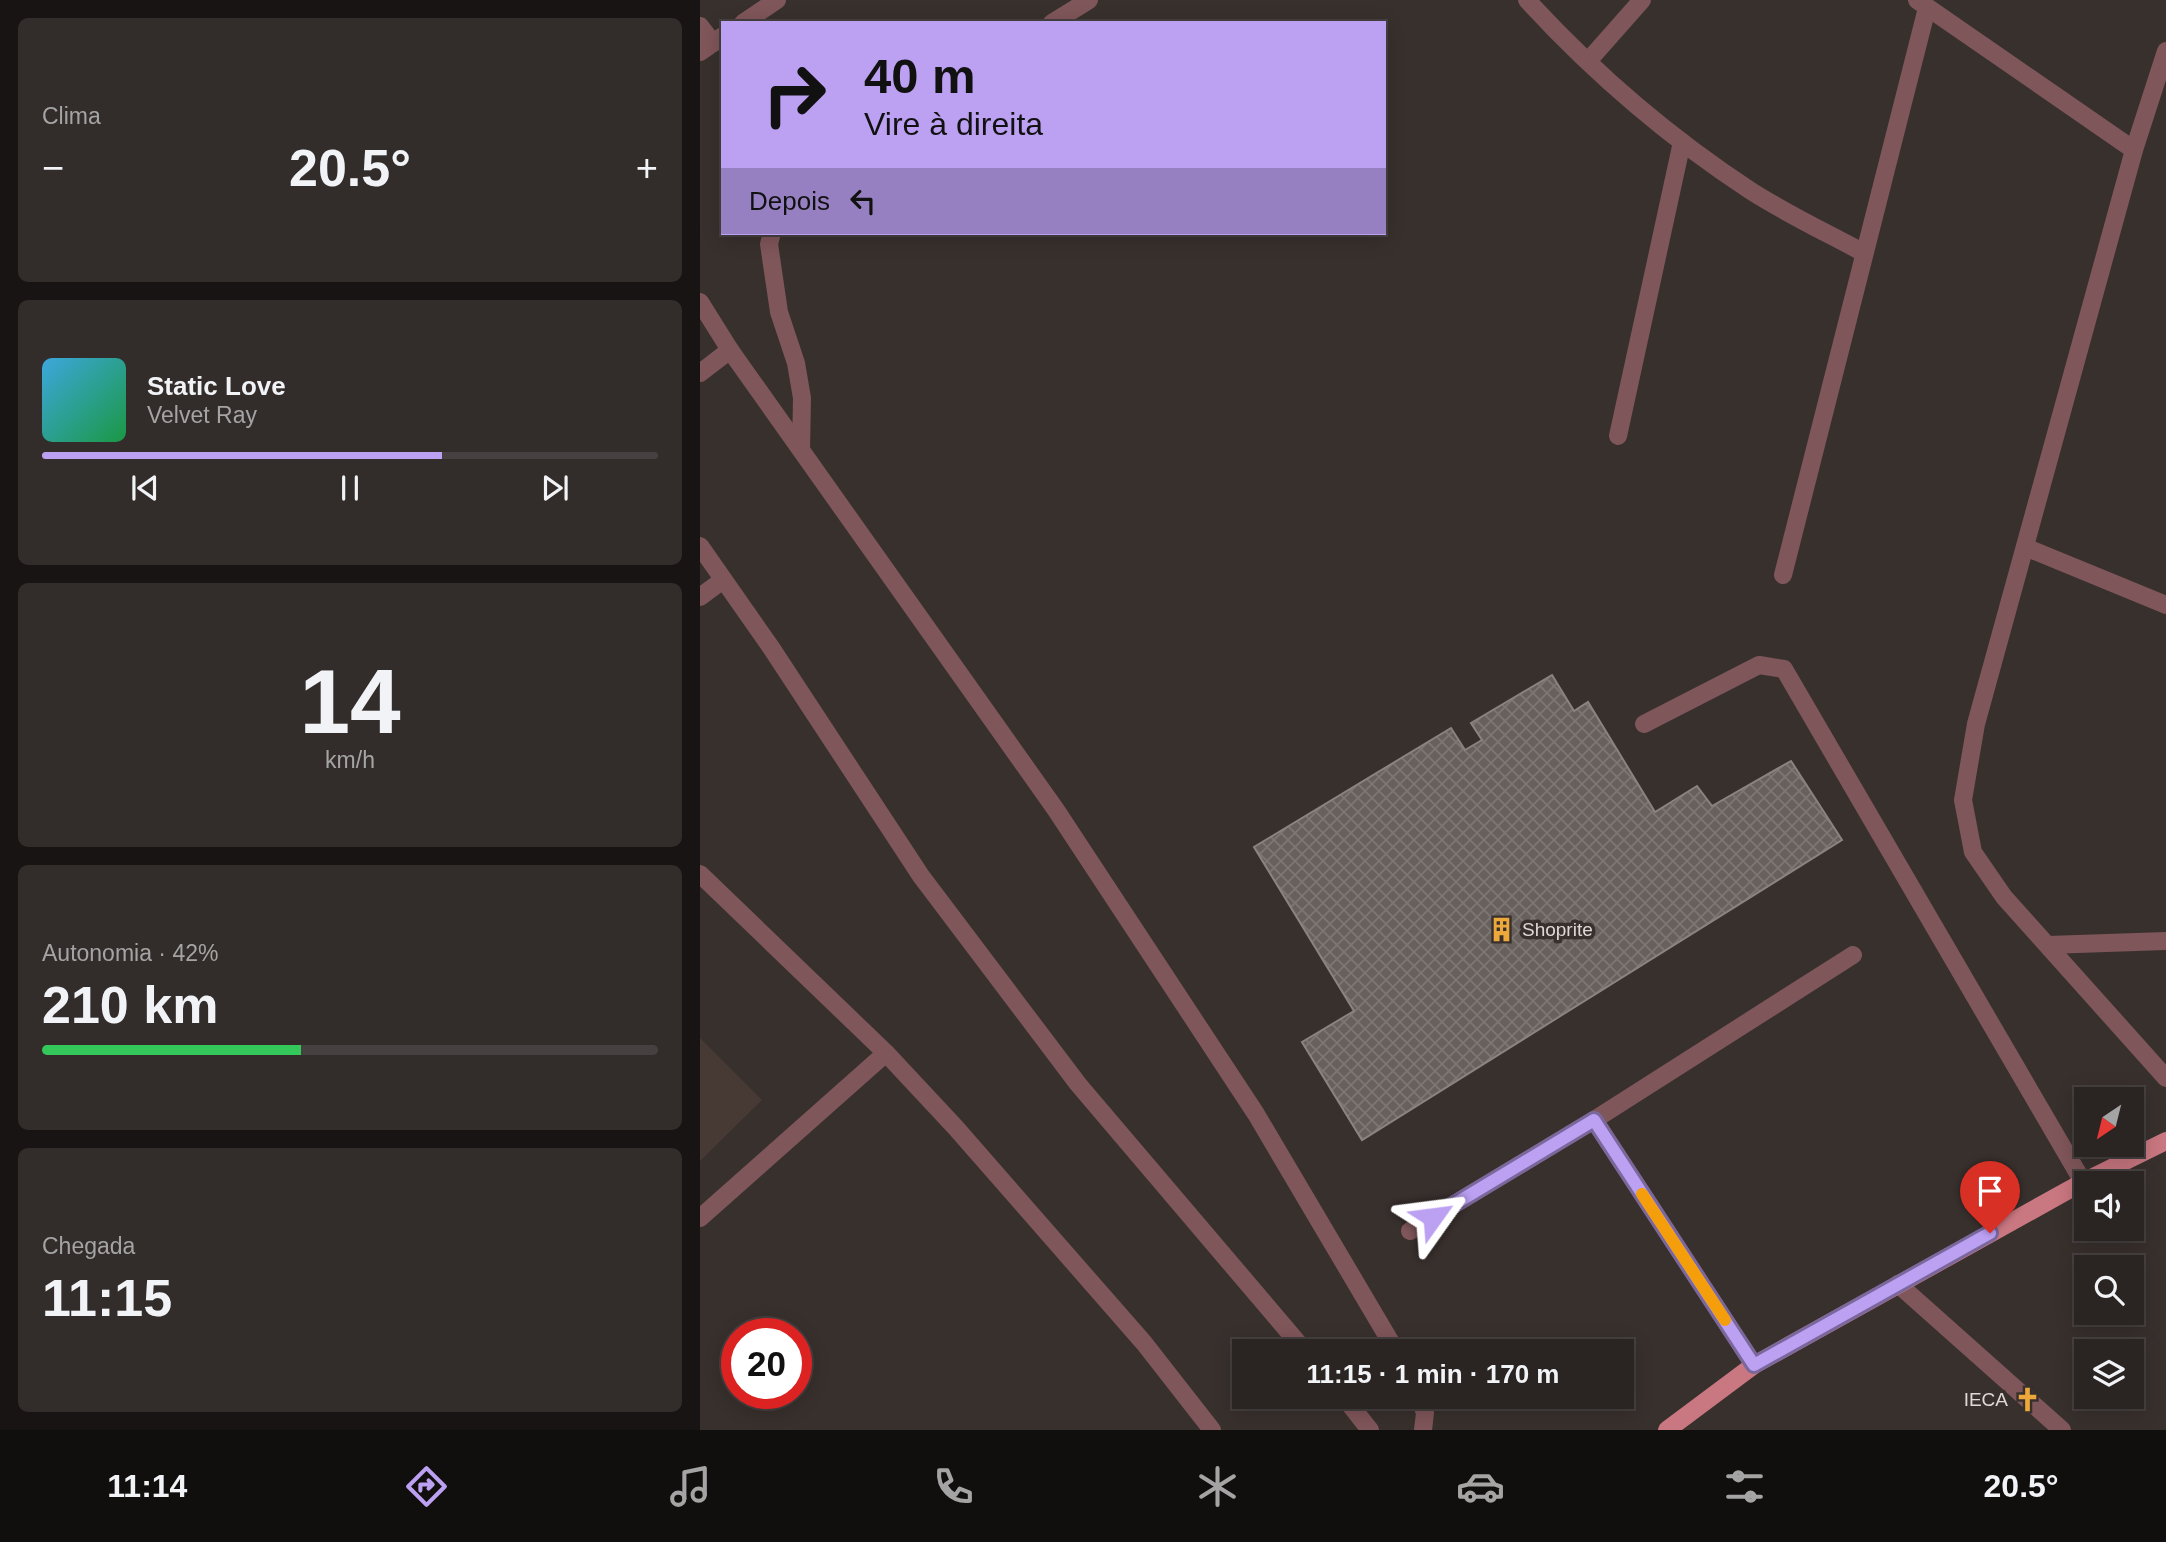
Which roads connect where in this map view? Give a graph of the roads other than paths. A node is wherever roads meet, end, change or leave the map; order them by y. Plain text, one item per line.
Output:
1 (776, 0) edge
2 (1089, 0) edge
3 (1527, 0) edge
4 (1642, 0) edge
5 (1922, 4) edge
6 (746, 21) edge
7 (1055, 21) edge
8 (700, 26) edge
9 (712, 44) edge
10 (2166, 51) edge
11 (1589, 60) junction
12 (1682, 142) junction
13 (2134, 150) junction
14 (771, 235) edge
15 (1864, 253) junction
16 (700, 302) edge
17 (730, 350) junction
18 (700, 373) edge
19 (1618, 436) dead end
20 (801, 450) junction
21 (700, 546) edge
22 (2025, 547) junction
23 (1783, 575) dead end
24 (723, 579) junction
25 (700, 597) edge
26 (2166, 606) edge
27 (1644, 723) dead end
28 (700, 874) edge
29 (2166, 941) edge
30 (2048, 944) junction
31 (1853, 955) dead end
32 (886, 1053) junction
33 (2166, 1079) edge
34 (1594, 1120) junction
35 (2166, 1141) edge
36 (2077, 1171) edge
37 (2105, 1171) edge
38 (2074, 1187) edge
39 (700, 1218) edge
40 (1410, 1231) dead end
41 (1898, 1284) junction
42 (1296, 1339) edge
43 (1388, 1339) edge
44 (1754, 1365) junction
45 (1353, 1409) edge
46 (1424, 1409) edge
47 (1212, 1430) edge
48 (1370, 1430) edge
49 (1423, 1430) edge
50 (1667, 1430) edge
51 (2062, 1430) edge

1 - 6 street
2 - 7 street
3 - 11 street
4 - 11 street
5 - 13 street
5 - 15 street
8 - 9 street
10 - 13 street
11 - 12 street
12 - 15 street
12 - 19 street
13 - 22 street
14 - 20 street
15 - 23 street
16 - 17 street
17 - 18 street
17 - 20 street
20 - 43 street
21 - 24 street
22 - 26 street
22 - 30 street
24 - 25 street
24 - 42 street
27 - 36 street
28 - 32 street
29 - 30 street
30 - 33 street
31 - 34 street
32 - 39 street
32 - 47 street
34 - 40 street
34 - 44 street
35 - 37 main road
38 - 41 main road
41 - 44 main road
41 - 51 street
44 - 50 main road
45 - 48 street
46 - 49 street

